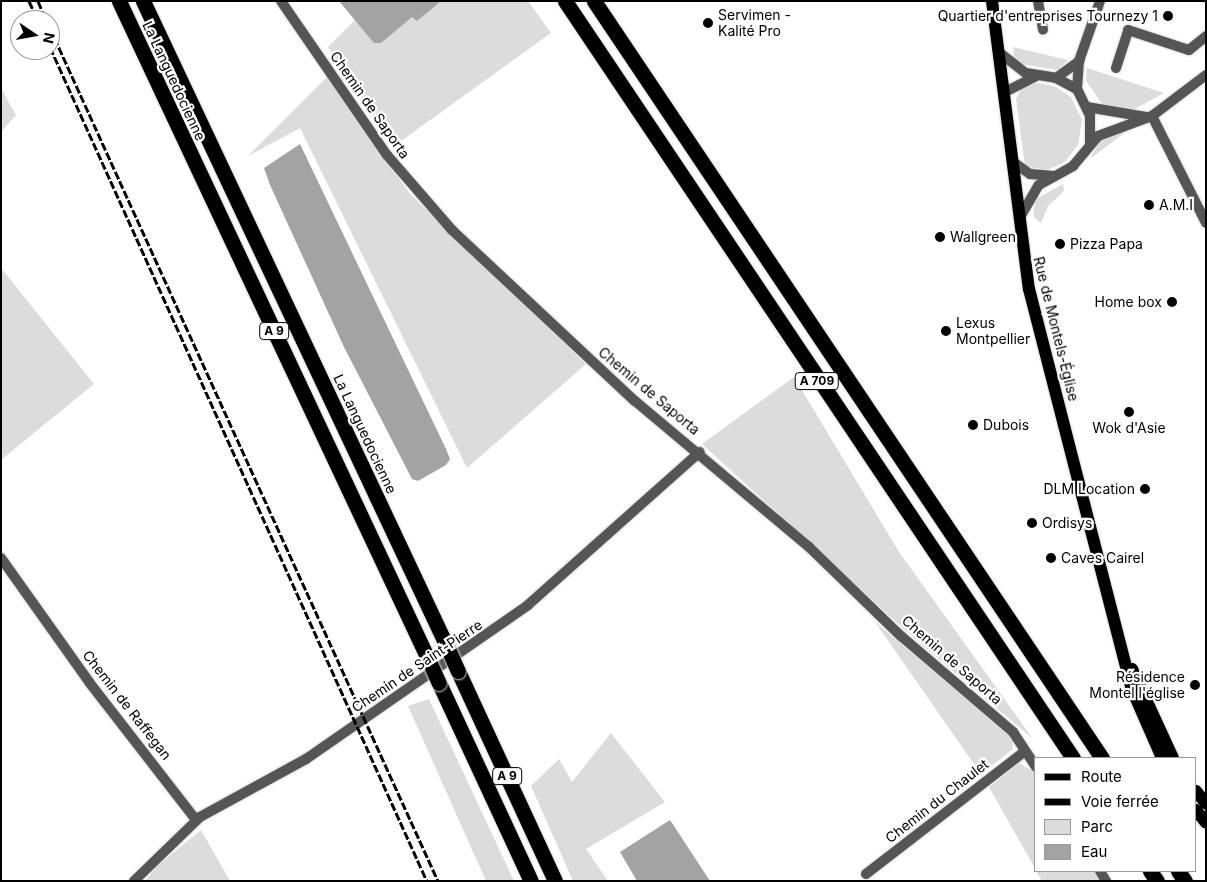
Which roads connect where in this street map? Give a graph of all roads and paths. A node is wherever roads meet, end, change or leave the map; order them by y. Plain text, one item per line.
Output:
1 (119, 1) edge
2 (143, 1) edge
3 (281, 1) edge
4 (565, 1) edge
5 (594, 1) edge
6 (992, 1) edge
7 (1038, 1) edge
8 (1100, 1) edge
9 (1043, 30) dead end
10 (1206, 36) edge
11 (1000, 53) junction
12 (1079, 61) junction
13 (1116, 68) dead end
14 (1206, 75) edge
15 (1036, 76) junction
16 (1056, 78) junction
17 (1077, 89) junction
18 (1004, 92) junction
19 (1087, 107) junction
20 (1149, 116) junction
21 (1090, 143) junction
22 (1012, 161) junction
23 (1055, 176) junction
24 (1018, 222) junction
25 (1206, 223) edge
26 (700, 452) junction
27 (1, 558) edge
28 (1152, 729) junction
29 (1025, 750) junction
30 (1072, 757) edge
31 (1101, 757) edge
32 (1162, 757) edge
33 (1172, 757) edge
34 (1034, 764) edge
35 (1197, 792) edge
36 (1206, 804) edge
37 (1197, 811) edge
38 (196, 820) junction
39 (1206, 824) edge
40 (866, 874) dead end
41 (134, 881) edge
42 (531, 881) edge
43 (555, 881) edge

1 - 42 highway, La Languedocienne / A 9, bridge
2 - 43 highway, La Languedocienne / A 9, bridge
3 - 26 street, Chemin de Saporta
4 - 30 highway, A 709
5 - 31 highway, A 709
6 - 11 main road, Rue de Montels-Église
7 - 9 street
8 - 12 street
10 - 13 street
11 - 15 street
11 - 18 main road, Rue de Montels-Église
12 - 16 street
12 - 17 street
14 - 20 street
15 - 16 street
15 - 18 street
16 - 17 street
17 - 19 street
18 - 22 main road, Rue de Montels-Église
19 - 20 street
19 - 21 street
20 - 21 street
20 - 25 street
21 - 23 street
22 - 23 street
22 - 24 main road, Rue de Montels-Église
23 - 24 street
24 - 28 main road, Rue de Montels-Église
26 - 29 street, Chemin de Saporta
26 - 38 street, Chemin de Saint-Pierre
27 - 38 street, Chemin de Raffegan
28 - 32 main road, Rue de Montels-Église
28 - 33 main road, Rue de Montels-Église
29 - 34 street, Chemin de Saporta
29 - 40 street, Chemin du Chaulet
35 - 36 main road
37 - 39 main road
38 - 41 street, Chemin de Saint-Pierre

